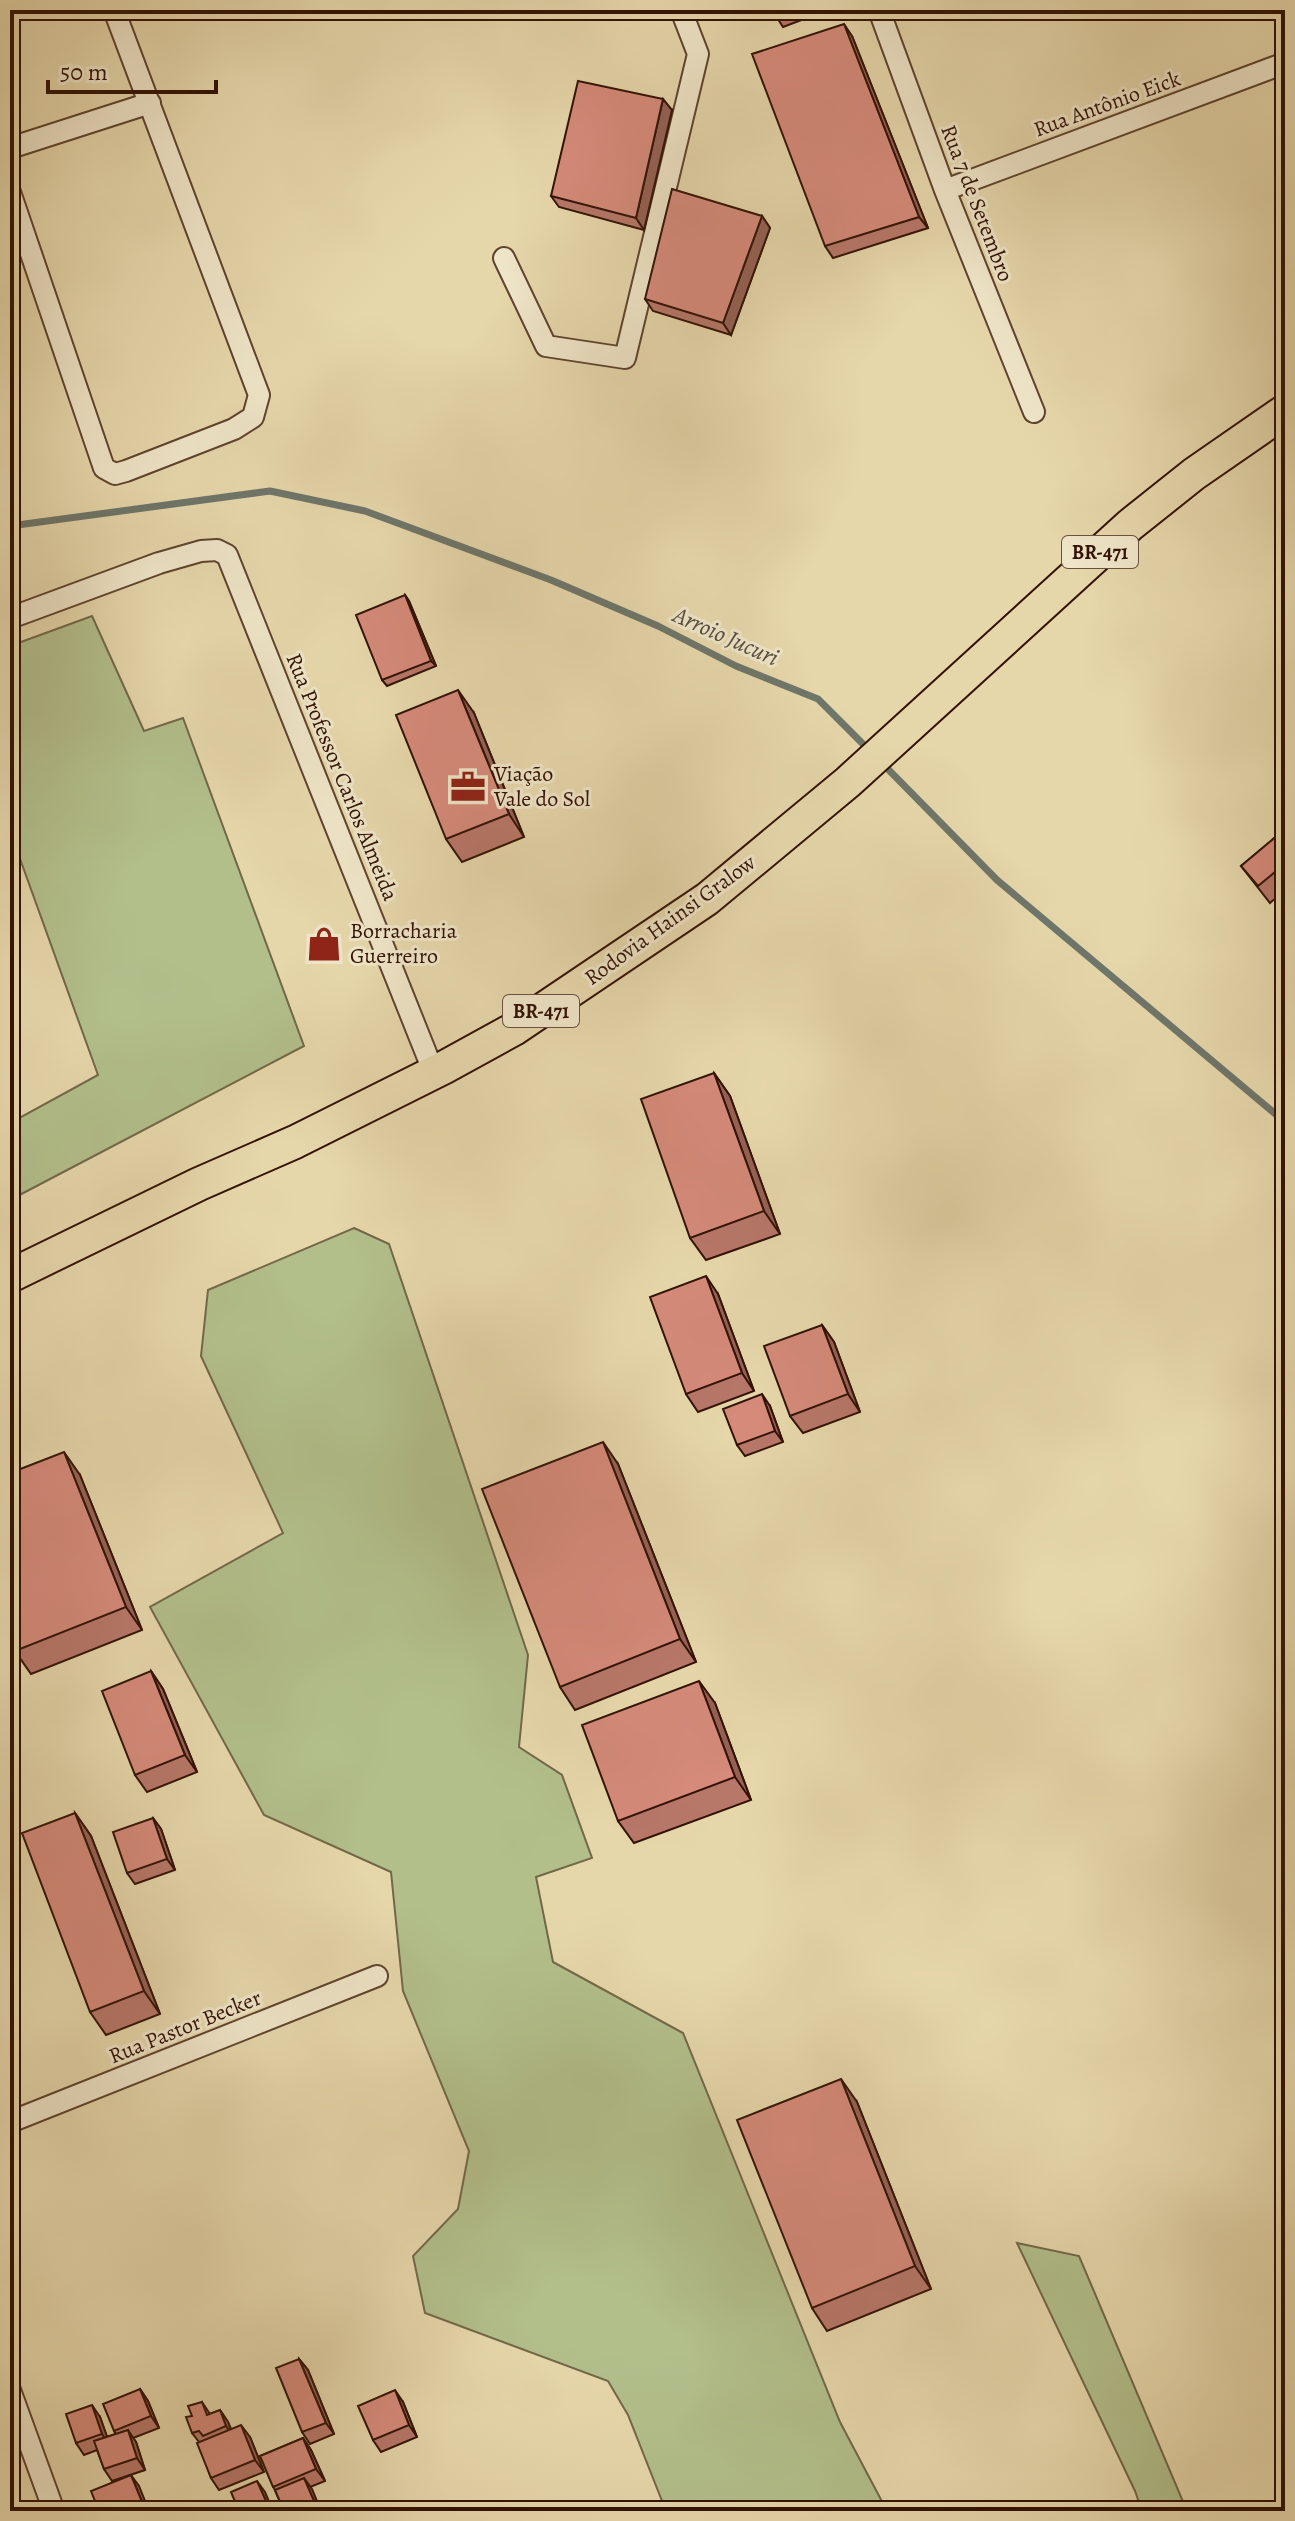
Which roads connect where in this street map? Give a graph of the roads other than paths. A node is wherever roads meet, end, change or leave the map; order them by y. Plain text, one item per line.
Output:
1 (114, 10) edge
2 (681, 10) edge
3 (879, 10) edge
4 (1285, 63) edge
5 (150, 103) junction
6 (10, 148) edge
7 (945, 190) junction
8 (10, 192) edge
9 (504, 258) dead end
10 (1285, 411) edge
11 (1034, 412) dead end
12 (10, 618) edge
13 (434, 1073) junction
14 (10, 1276) edge
15 (377, 1976) dead end
16 (10, 2122) edge
17 (10, 2390) edge
18 (54, 2511) edge

1 - 5 street
2 - 9 street
3 - 7 street, Rua 7 de Setembro
4 - 7 street, Rua Antônio Eick
5 - 6 street
5 - 8 street
7 - 11 street, Rua 7 de Setembro
10 - 13 main road, Rodovia Hainsi Gralow / BR-471
12 - 13 street, Rua Professor Carlos Almeida
13 - 14 main road, Rodovia Hainsi Gralow / BR-471
15 - 16 street, Rua Pastor Becker
17 - 18 street

